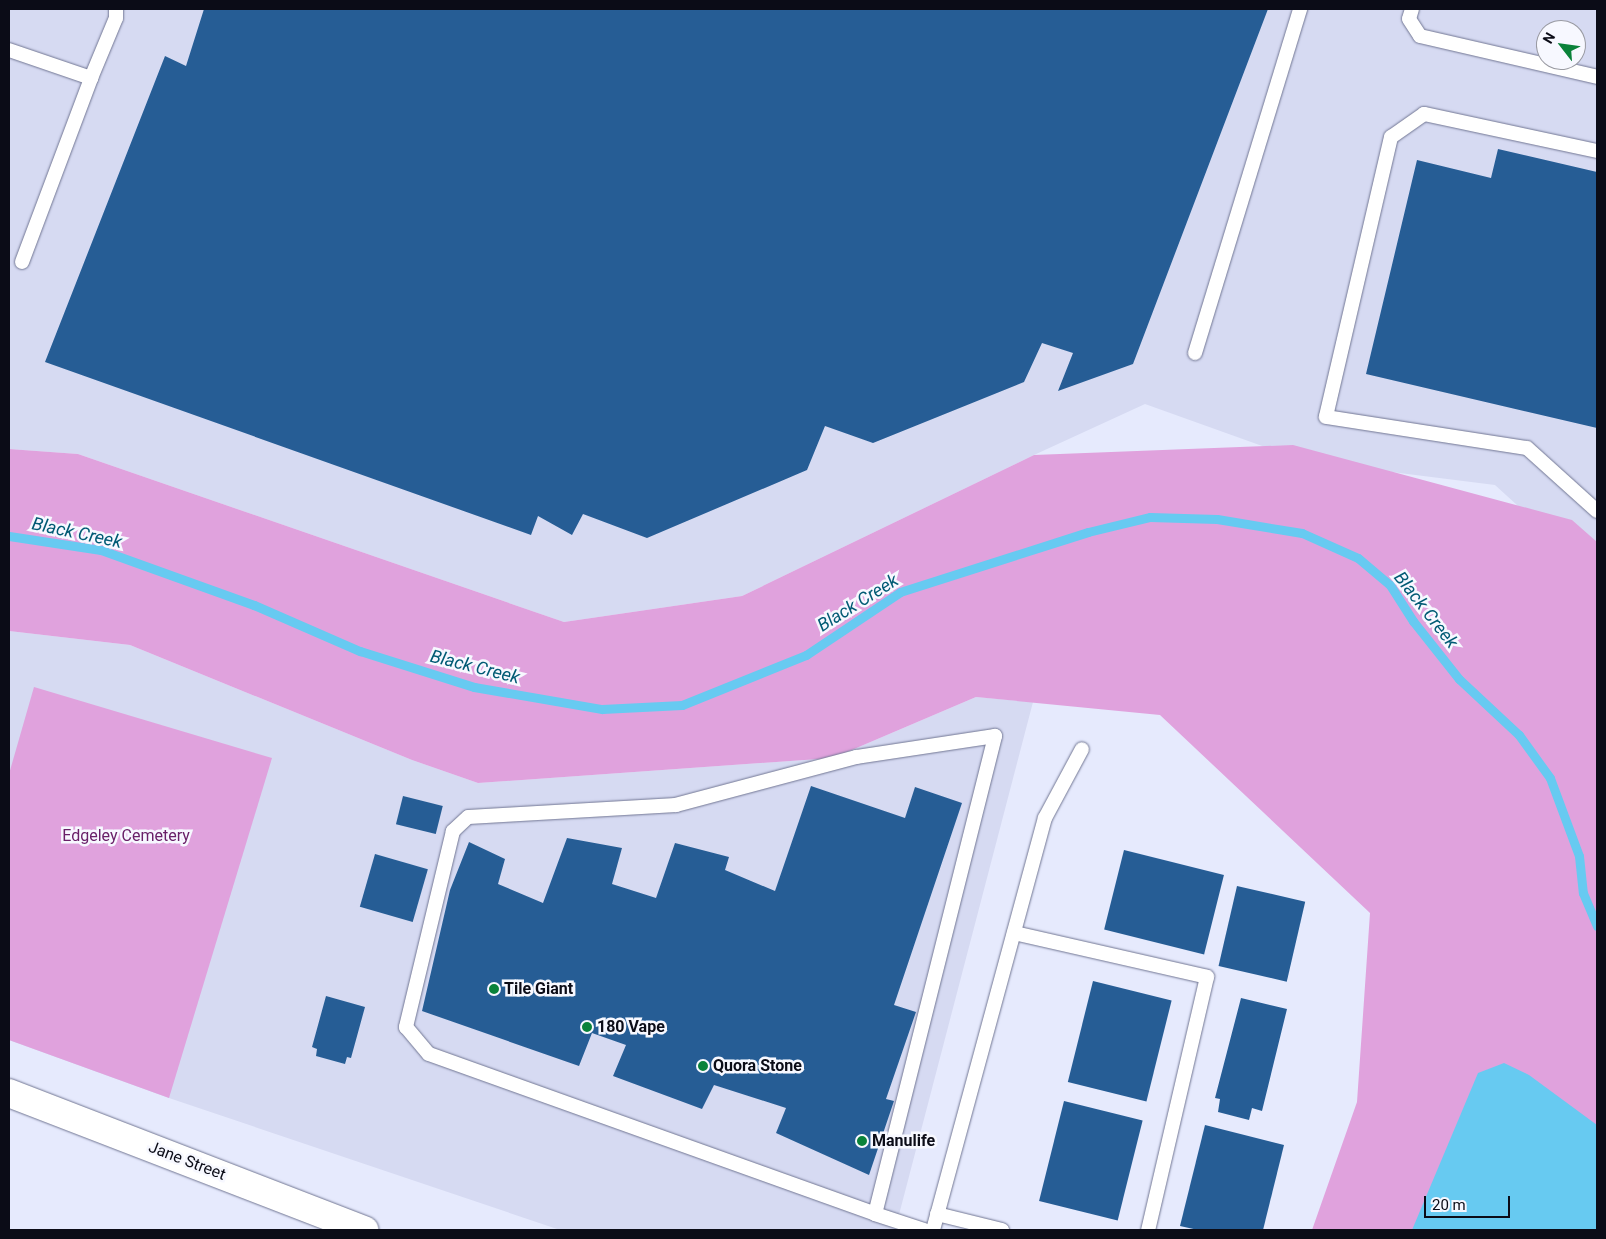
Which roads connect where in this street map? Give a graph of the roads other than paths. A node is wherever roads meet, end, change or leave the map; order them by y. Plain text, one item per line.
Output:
1 (116, 9) edge
2 (1300, 9) edge
3 (1412, 9) edge
4 (9, 50) edge
5 (1597, 77) edge
6 (91, 78) junction
7 (1597, 151) edge
8 (22, 262) dead end
9 (1195, 353) dead end
10 (1597, 511) edge
11 (1082, 749) dead end
12 (1014, 933) junction
13 (9, 1093) edge
14 (875, 1214) junction
15 (937, 1214) junction
16 (364, 1230) edge
17 (924, 1230) edge
18 (933, 1230) edge
19 (1002, 1230) edge
20 (1148, 1230) edge

1 - 6 lane
2 - 9 lane
3 - 5 lane
4 - 6 lane
6 - 8 lane
7 - 10 lane
11 - 12 lane
12 - 15 lane
12 - 20 lane
13 - 16 main road, Jane Street
14 - 14 lane
14 - 17 lane
15 - 18 lane
15 - 19 lane

